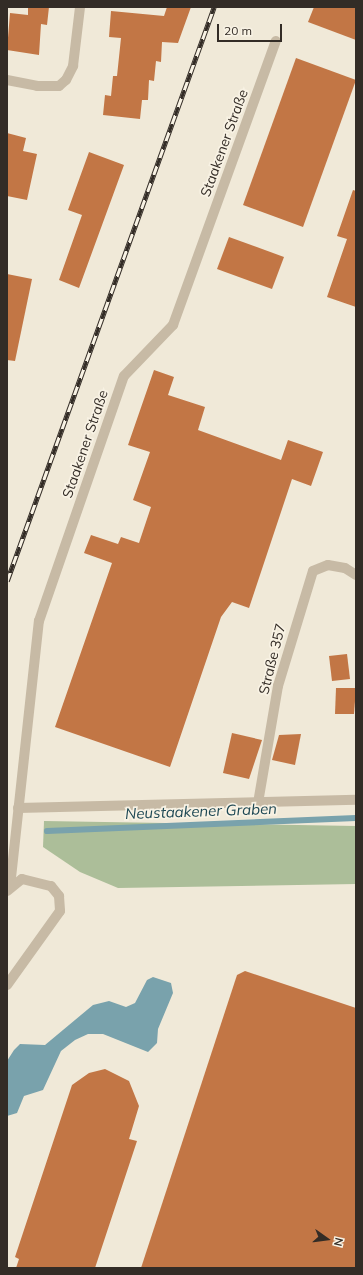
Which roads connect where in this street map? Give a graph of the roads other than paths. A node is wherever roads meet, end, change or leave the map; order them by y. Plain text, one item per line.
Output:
1 (80, 7) edge
2 (276, 41) dead end
3 (7, 80) edge
4 (356, 575) edge
5 (356, 800) edge
6 (258, 803) junction
7 (18, 808) junction
8 (8, 889) edge
9 (7, 985) edge

1 - 3 street
2 - 7 street, Staakener Straße
4 - 6 street, Straße 357
5 - 6 street
6 - 7 street
7 - 8 street, Staakener Straße
8 - 9 street, Staakener Straße

